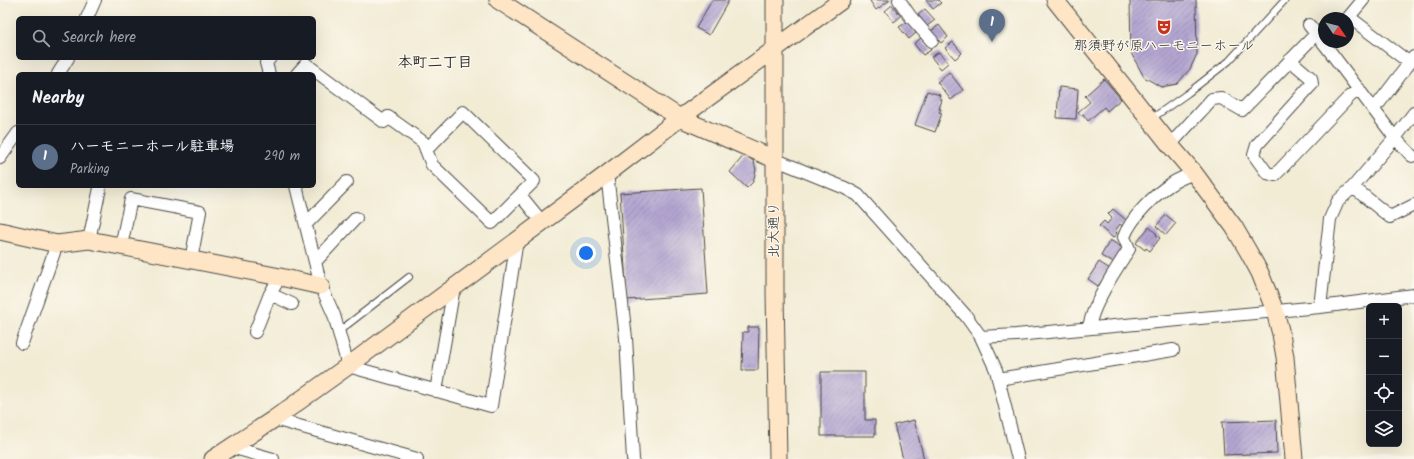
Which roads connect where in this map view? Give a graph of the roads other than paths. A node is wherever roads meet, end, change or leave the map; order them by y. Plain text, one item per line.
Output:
1 (95, 0) edge
2 (498, 0) edge
3 (775, 0) edge
4 (842, 0) edge
5 (1055, 0) edge
6 (1285, 0) edge
7 (1362, 0) edge
8 (903, 2) edge
9 (1353, 12) edge
10 (88, 16) edge
11 (1354, 22) edge
12 (1318, 36) edge
13 (932, 41) dead end
14 (1330, 48) edge
15 (776, 49) junction
16 (67, 60) edge
17 (268, 60) edge
18 (1290, 60) junction
19 (1412, 60) edge
20 (59, 72) edge
21 (268, 72) edge
22 (299, 72) edge
23 (1359, 90) junction
24 (1373, 108) junction
25 (1414, 113) edge
26 (680, 118) junction
27 (1150, 120) junction
28 (16, 136) edge
29 (1395, 138) junction
30 (1170, 145) junction
31 (426, 150) junction
32 (1413, 157) edge
33 (0, 158) edge
34 (774, 159) junction
35 (1194, 173) junction
36 (607, 174) junction
37 (347, 182) dead end
38 (1353, 187) junction
39 (100, 188) dead end
40 (297, 188) edge
41 (520, 195) junction
42 (1414, 205) edge
43 (356, 218) dead end
44 (542, 222) junction
45 (306, 224) junction
46 (0, 231) edge
47 (89, 240) junction
48 (517, 240) junction
49 (58, 244) junction
50 (121, 246) junction
51 (192, 260) junction
52 (315, 262) junction
53 (280, 277) junction
54 (409, 277) dead end
55 (321, 286) junction
56 (454, 287) junction
57 (270, 294) junction
58 (1414, 295) edge
59 (292, 304) dead end
60 (1320, 307) junction
61 (1275, 311) junction
62 (1089, 328) junction
63 (255, 332) dead end
64 (338, 332) junction
65 (981, 337) junction
66 (22, 343) dead end
67 (1173, 350) dead end
68 (348, 366) junction
69 (998, 379) junction
70 (436, 391) junction
71 (274, 419) junction
72 (231, 447) junction
73 (213, 459) edge
74 (273, 459) edge
75 (417, 459) edge
76 (633, 459) edge
77 (778, 459) edge
78 (1018, 459) edge
79 (1294, 459) edge

1 - 10 street
2 - 26 street
3 - 15 street, 北大通り
4 - 15 street
5 - 27 street
6 - 27 lane
7 - 9 street
8 - 13 street
11 - 19 street
12 - 18 street
14 - 23 street
15 - 26 street
15 - 34 street, 北大通り
16 - 20 street
17 - 21 street
18 - 23 street
18 - 30 street
19 - 24 street
22 - 31 street
23 - 24 street
24 - 29 street
25 - 29 street
26 - 34 street
26 - 36 street
27 - 30 street
28 - 33 street
29 - 32 street
29 - 38 street
30 - 35 street
31 - 41 street
31 - 41 street
34 - 65 street
34 - 77 street, 北大通り
35 - 61 street
35 - 62 street
36 - 44 street
36 - 76 street
37 - 45 street
38 - 42 street
38 - 60 street
39 - 47 street
40 - 45 street
41 - 44 street
43 - 52 street
44 - 48 street
45 - 52 street
46 - 49 street
47 - 49 street
47 - 50 street
48 - 56 street
48 - 70 street
49 - 66 street
50 - 51 street
50 - 51 street
51 - 53 street
52 - 55 street
53 - 55 street
53 - 57 street
54 - 64 lane
55 - 64 street
56 - 68 street
56 - 70 street
57 - 59 street
57 - 63 street
58 - 60 street
60 - 61 street
61 - 62 street
61 - 79 street
62 - 65 street
64 - 68 street
65 - 69 street
67 - 69 street
68 - 70 street
68 - 71 street
69 - 78 street
71 - 72 street
71 - 75 street
72 - 73 street
72 - 74 street

